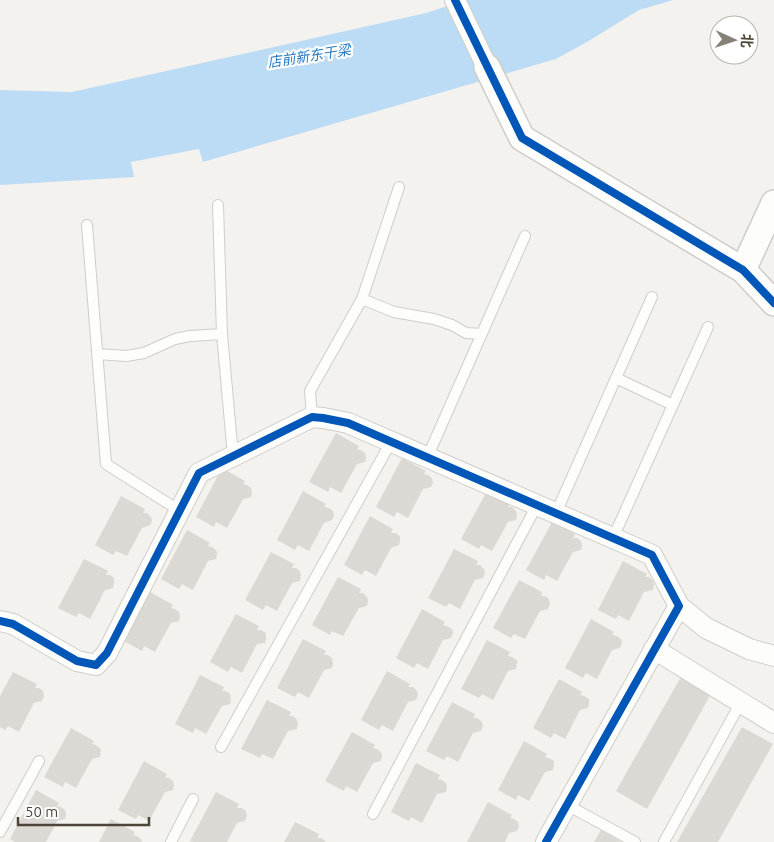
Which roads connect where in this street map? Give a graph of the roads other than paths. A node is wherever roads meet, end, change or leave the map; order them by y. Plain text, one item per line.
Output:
1 (454, 0) edge
2 (483, 60) joint
3 (399, 187) dead end
4 (774, 203) edge
5 (218, 205) dead end
6 (87, 225) dead end
7 (525, 236) dead end
8 (744, 270) junction
9 (652, 297) dead end
10 (362, 299) junction
11 (774, 303) edge
12 (708, 327) dead end
13 (222, 334) junction
14 (482, 334) junction
15 (98, 354) junction
16 (616, 378) junction
17 (673, 405) junction
18 (312, 418) junction
19 (391, 442) junction
20 (233, 456) junction
21 (428, 458) junction
22 (537, 505) junction
23 (180, 511) junction
24 (556, 513) junction
25 (613, 538) junction
26 (678, 606) junction
27 (0, 621) edge
28 (654, 649) junction
29 (774, 656) edge
30 (740, 702) junction
31 (774, 723) edge
32 (221, 747) dead end
33 (39, 760) dead end
34 (194, 799) dead end
35 (567, 805) junction
36 (372, 814) dead end
37 (0, 832) edge
38 (171, 842) edge
39 (546, 842) edge
40 (635, 842) edge
41 (664, 842) edge

1 - 2 street
2 - 8 street
3 - 10 lane
4 - 8 street
5 - 13 lane
6 - 15 lane
7 - 14 lane
8 - 11 street
9 - 16 lane
10 - 14 lane
10 - 18 lane
12 - 17 lane
13 - 15 lane
13 - 20 lane
14 - 21 lane
15 - 23 lane
16 - 17 lane
16 - 24 lane
17 - 25 lane
18 - 19 street
18 - 20 street
19 - 21 street
19 - 32 lane
20 - 23 street
21 - 22 street
22 - 24 street
22 - 36 lane
23 - 27 street
24 - 25 street
25 - 26 street
26 - 28 street
26 - 29 street
28 - 30 street
28 - 35 street
30 - 31 street
30 - 41 lane
33 - 37 lane
34 - 38 lane
35 - 39 street
35 - 40 lane

